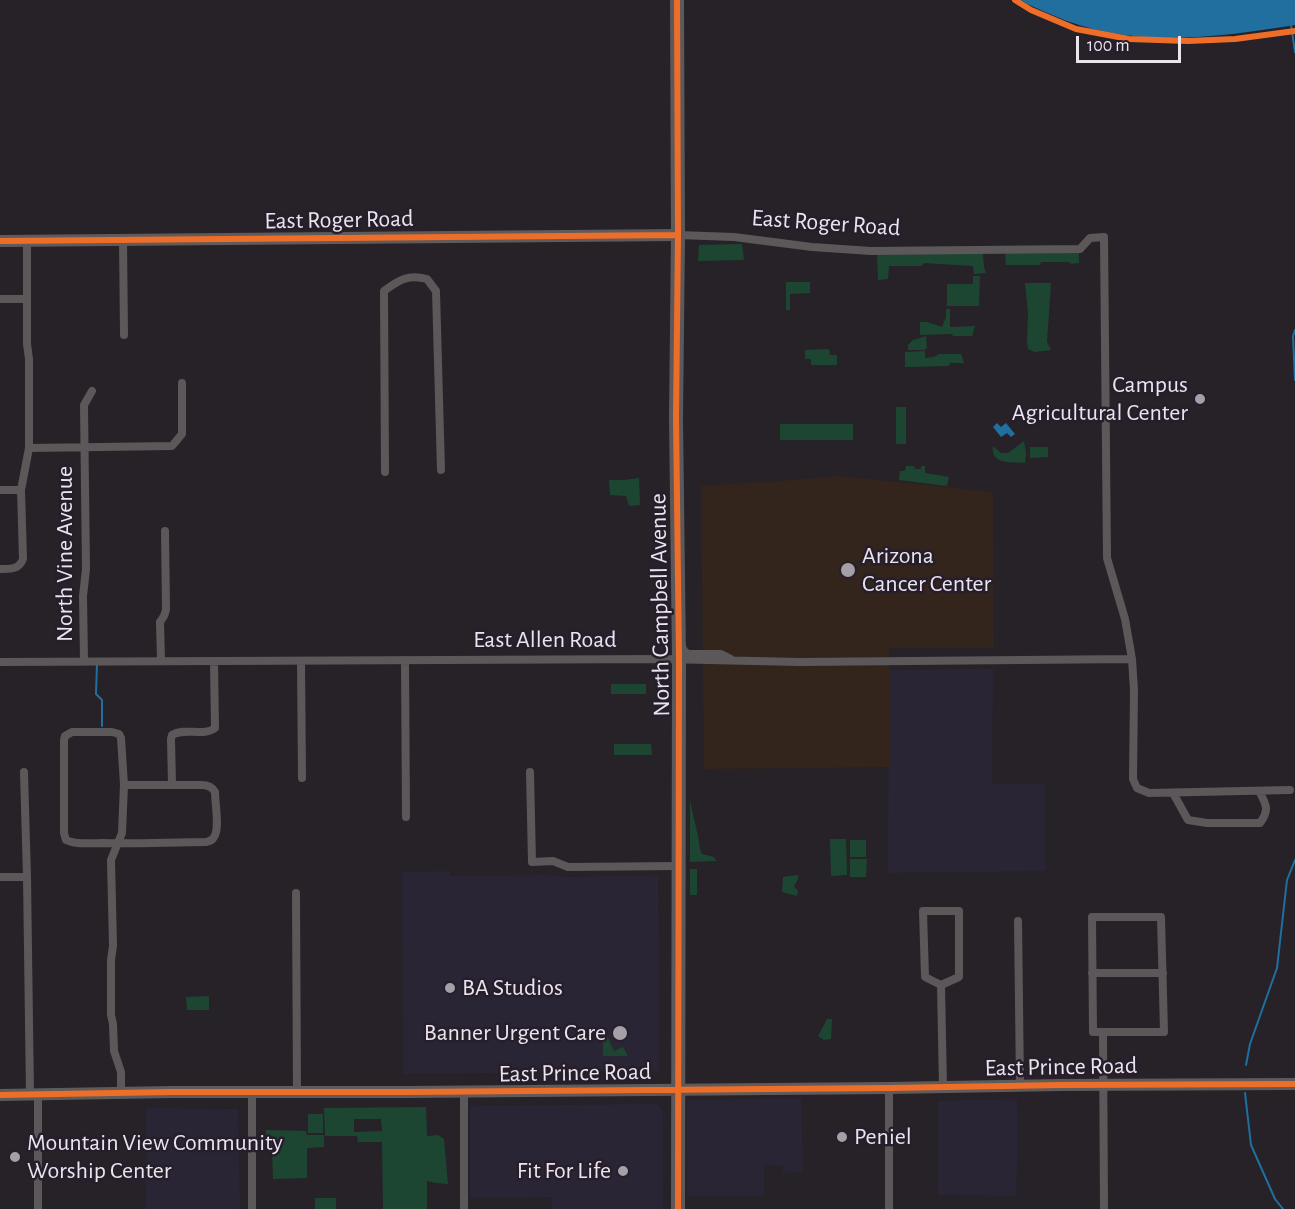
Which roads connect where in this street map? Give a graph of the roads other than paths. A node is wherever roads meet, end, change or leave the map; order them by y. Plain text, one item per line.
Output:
1 (677, 0) edge
2 (678, 235) junction
3 (27, 240) junction
4 (123, 240) junction
5 (0, 241) edge
6 (0, 299) edge
7 (27, 299) junction
8 (124, 335) dead end
9 (182, 383) dead end
10 (92, 391) dead end
11 (86, 447) junction
12 (29, 448) junction
13 (441, 470) dead end
14 (386, 472) dead end
15 (0, 490) edge
16 (21, 490) junction
17 (165, 531) dead end
18 (0, 569) edge
19 (679, 637) junction
20 (679, 659) junction
21 (1132, 659) junction
22 (405, 660) junction
23 (731, 660) dead end
24 (84, 661) junction
25 (161, 661) junction
26 (214, 661) junction
27 (301, 661) junction
28 (0, 662) edge
29 (24, 772) dead end
30 (530, 772) dead end
31 (302, 778) dead end
32 (172, 784) junction
33 (124, 785) junction
34 (1290, 790) dead end
35 (1259, 791) junction
36 (1173, 793) junction
37 (406, 817) dead end
38 (117, 844) junction
39 (679, 866) junction
40 (0, 877) edge
41 (27, 877) junction
42 (296, 892) dead end
43 (1018, 921) dead end
44 (1092, 973) junction
45 (1163, 973) junction
46 (941, 985) junction
47 (1103, 1032) junction
48 (1295, 1084) edge
49 (1020, 1085) junction
50 (1104, 1085) junction
51 (943, 1087) junction
52 (889, 1088) junction
53 (678, 1089) junction
54 (464, 1092) junction
55 (121, 1093) junction
56 (252, 1093) junction
57 (297, 1093) junction
58 (34, 1094) junction
59 (0, 1095) edge
60 (38, 1209) edge
61 (252, 1209) edge
62 (464, 1209) edge
63 (678, 1209) edge
64 (889, 1209) edge
65 (1104, 1209) edge

1 - 2 main road, North Campbell Avenue
2 - 4 main road, East Roger Road
2 - 19 main road, North Campbell Avenue
2 - 21 street, East Roger Road
3 - 4 main road, East Roger Road
3 - 5 main road, East Roger Road
3 - 7 street, North Vine Avenue
4 - 8 street
6 - 7 street
7 - 12 street, North Vine Avenue
9 - 11 street
10 - 11 street, North Vine Avenue
11 - 12 street
11 - 24 street, North Vine Avenue
12 - 16 street, North Vine Avenue
13 - 14 street
15 - 16 street
16 - 18 street, North Vine Avenue
17 - 25 street
19 - 20 main road, North Campbell Avenue
19 - 23 street
20 - 21 street, East Allen Road
20 - 22 street, East Allen Road
20 - 39 main road, North Campbell Avenue
21 - 36 street
22 - 27 street, East Allen Road
22 - 37 street
24 - 25 street, East Allen Road
24 - 28 street, East Allen Road
25 - 26 street, East Allen Road
26 - 27 street, East Allen Road
26 - 32 street
27 - 31 street
29 - 41 street
30 - 39 street
32 - 33 street
32 - 38 street
33 - 38 street
33 - 38 street
34 - 35 street
35 - 36 street
35 - 36 street
38 - 55 street
39 - 53 main road, North Campbell Avenue
40 - 41 street
41 - 58 street
42 - 57 street
43 - 49 street
44 - 45 street
44 - 45 street
44 - 47 street
45 - 47 street
46 - 46 street
46 - 51 street
47 - 50 street
48 - 50 main road, East Prince Road
49 - 50 main road, East Prince Road
49 - 51 main road, East Prince Road
50 - 65 street
51 - 52 main road, East Prince Road
52 - 53 main road, East Prince Road
52 - 64 street
53 - 54 main road, East Prince Road
53 - 63 main road, North Campbell Avenue
54 - 57 main road, East Prince Road
54 - 62 street
55 - 56 main road, East Prince Road
55 - 58 main road, East Prince Road
56 - 57 main road, East Prince Road
56 - 61 street
58 - 59 main road, East Prince Road
58 - 60 street

